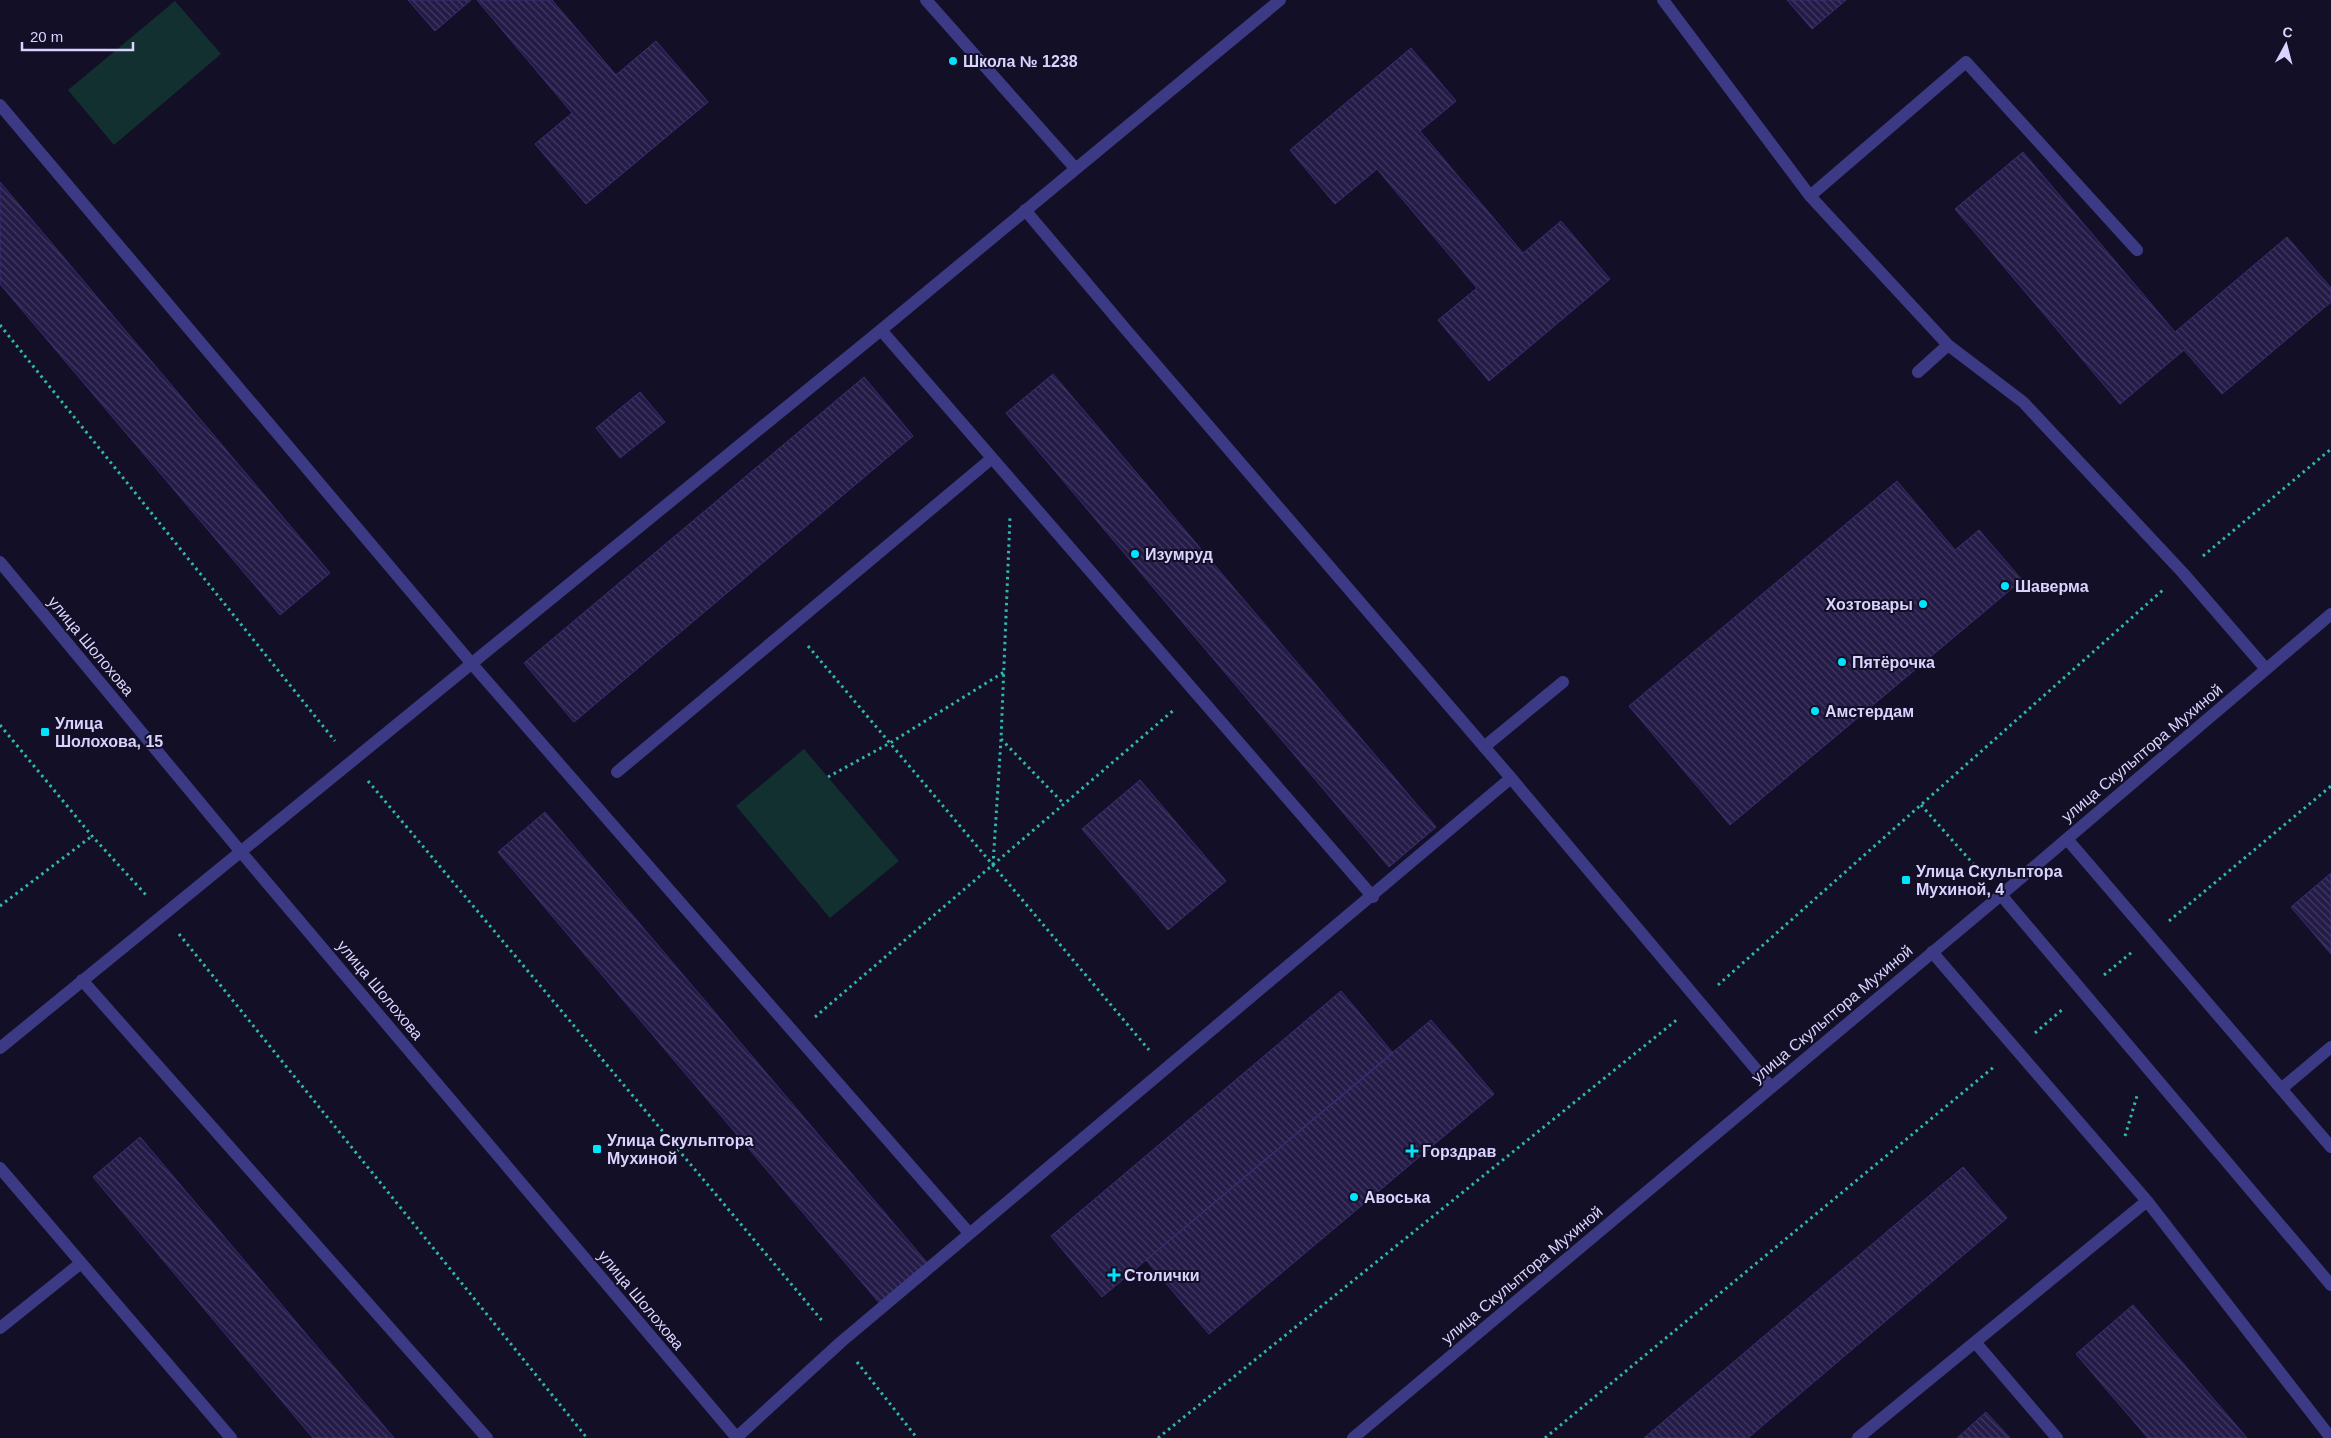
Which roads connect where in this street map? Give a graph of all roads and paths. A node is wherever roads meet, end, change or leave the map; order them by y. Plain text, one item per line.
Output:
1 (926, 0) edge
2 (1280, 0) edge
3 (1663, 0) edge
4 (0, 105) edge
5 (1075, 168) junction
6 (1810, 196) junction
7 (1025, 210) junction
8 (2136, 250) dead end
9 (0, 325) edge
10 (881, 330) junction
11 (1948, 345) junction
12 (1918, 372) dead end
13 (2331, 448) edge
14 (991, 459) junction
15 (1011, 482) junction
16 (0, 562) edge
17 (2183, 573) junction
18 (2331, 614) edge
19 (791, 626) junction
20 (472, 664) junction
21 (2266, 669) junction
22 (1004, 672) junction
23 (1563, 682) dead end
24 (1194, 692) junction
25 (0, 724) edge
26 (1001, 739) junction
27 (890, 743) junction
28 (1484, 747) junction
29 (351, 761) junction
30 (617, 772) dead end
31 (828, 777) dead end
32 (1511, 778) junction
33 (2331, 786) edge
34 (1064, 804) junction
35 (1921, 806) junction
36 (92, 836) junction
37 (2067, 839) junction
38 (241, 852) junction
39 (993, 865) junction
40 (2001, 895) junction
41 (1373, 897) junction
42 (0, 906) edge
43 (164, 915) junction
44 (2150, 936) junction
45 (1932, 952) junction
46 (82, 980) junction
47 (2083, 992) junction
48 (1700, 1002) junction
49 (796, 1034) junction
50 (2331, 1047) edge
51 (0, 1048) edge
52 (2015, 1049) junction
53 (2146, 1067) junction
54 (1166, 1070) junction
55 (1771, 1087) junction
56 (2281, 1088) junction
57 (2331, 1147) edge
58 (2116, 1165) junction
59 (0, 1168) edge
60 (2147, 1201) junction
61 (969, 1234) junction
62 (81, 1263) junction
63 (2331, 1285) edge
64 (0, 1328) edge
65 (841, 1342) junction
66 (1975, 1342) junction
67 (231, 1438) edge
68 (487, 1438) edge
69 (587, 1438) edge
70 (737, 1438) edge
71 (918, 1438) edge
72 (1158, 1438) edge
73 (1353, 1438) edge
74 (1545, 1438) edge
75 (1858, 1438) edge
76 (2057, 1438) edge
77 (2331, 1438) edge

1 - 5 street
2 - 5 street
3 - 6 street
4 - 20 street
5 - 7 street
6 - 8 street
6 - 11 street
7 - 10 street
7 - 28 street
9 - 29 path
10 - 14 street
10 - 20 street
11 - 12 street
11 - 17 street
13 - 17 path
14 - 15 street
14 - 19 street
15 - 22 path
15 - 24 street
16 - 38 street, улица Шолохова
17 - 21 street
17 - 35 path
18 - 21 street, улица Скульптора Мухиной
19 - 27 path
19 - 30 street
20 - 29 street
20 - 49 street
21 - 37 street, улица Скульптора Мухиной
22 - 26 path
22 - 27 path
23 - 28 street
24 - 34 path
24 - 41 street
25 - 36 path
26 - 34 path
26 - 39 path
27 - 31 path
27 - 39 path
28 - 32 street
29 - 38 street
29 - 65 path
32 - 41 street
32 - 48 street
33 - 44 path
34 - 39 path
35 - 40 path
35 - 48 path
36 - 42 path
36 - 43 path
37 - 40 street, улица Скульптора Мухиной
37 - 44 street
38 - 43 street
38 - 70 street, улица Шолохова
39 - 49 path
39 - 54 path
40 - 45 street, улица Скульптора Мухиной
40 - 47 street
41 - 54 street
43 - 46 street
43 - 69 path
44 - 47 path
44 - 56 street
45 - 52 street
45 - 55 street, улица Скульптора Мухиной
46 - 51 street
46 - 68 street
47 - 52 path
47 - 53 street
48 - 55 street
48 - 72 path
49 - 61 street
50 - 56 street
52 - 58 street
52 - 74 path
53 - 58 path
53 - 63 street
54 - 61 street
55 - 73 street, улица Скульптора Мухиной
56 - 57 street
58 - 60 street
59 - 62 street
60 - 66 street
60 - 77 street
61 - 65 street
62 - 64 street
62 - 67 street
65 - 70 street
65 - 71 path
66 - 75 street
66 - 76 street

